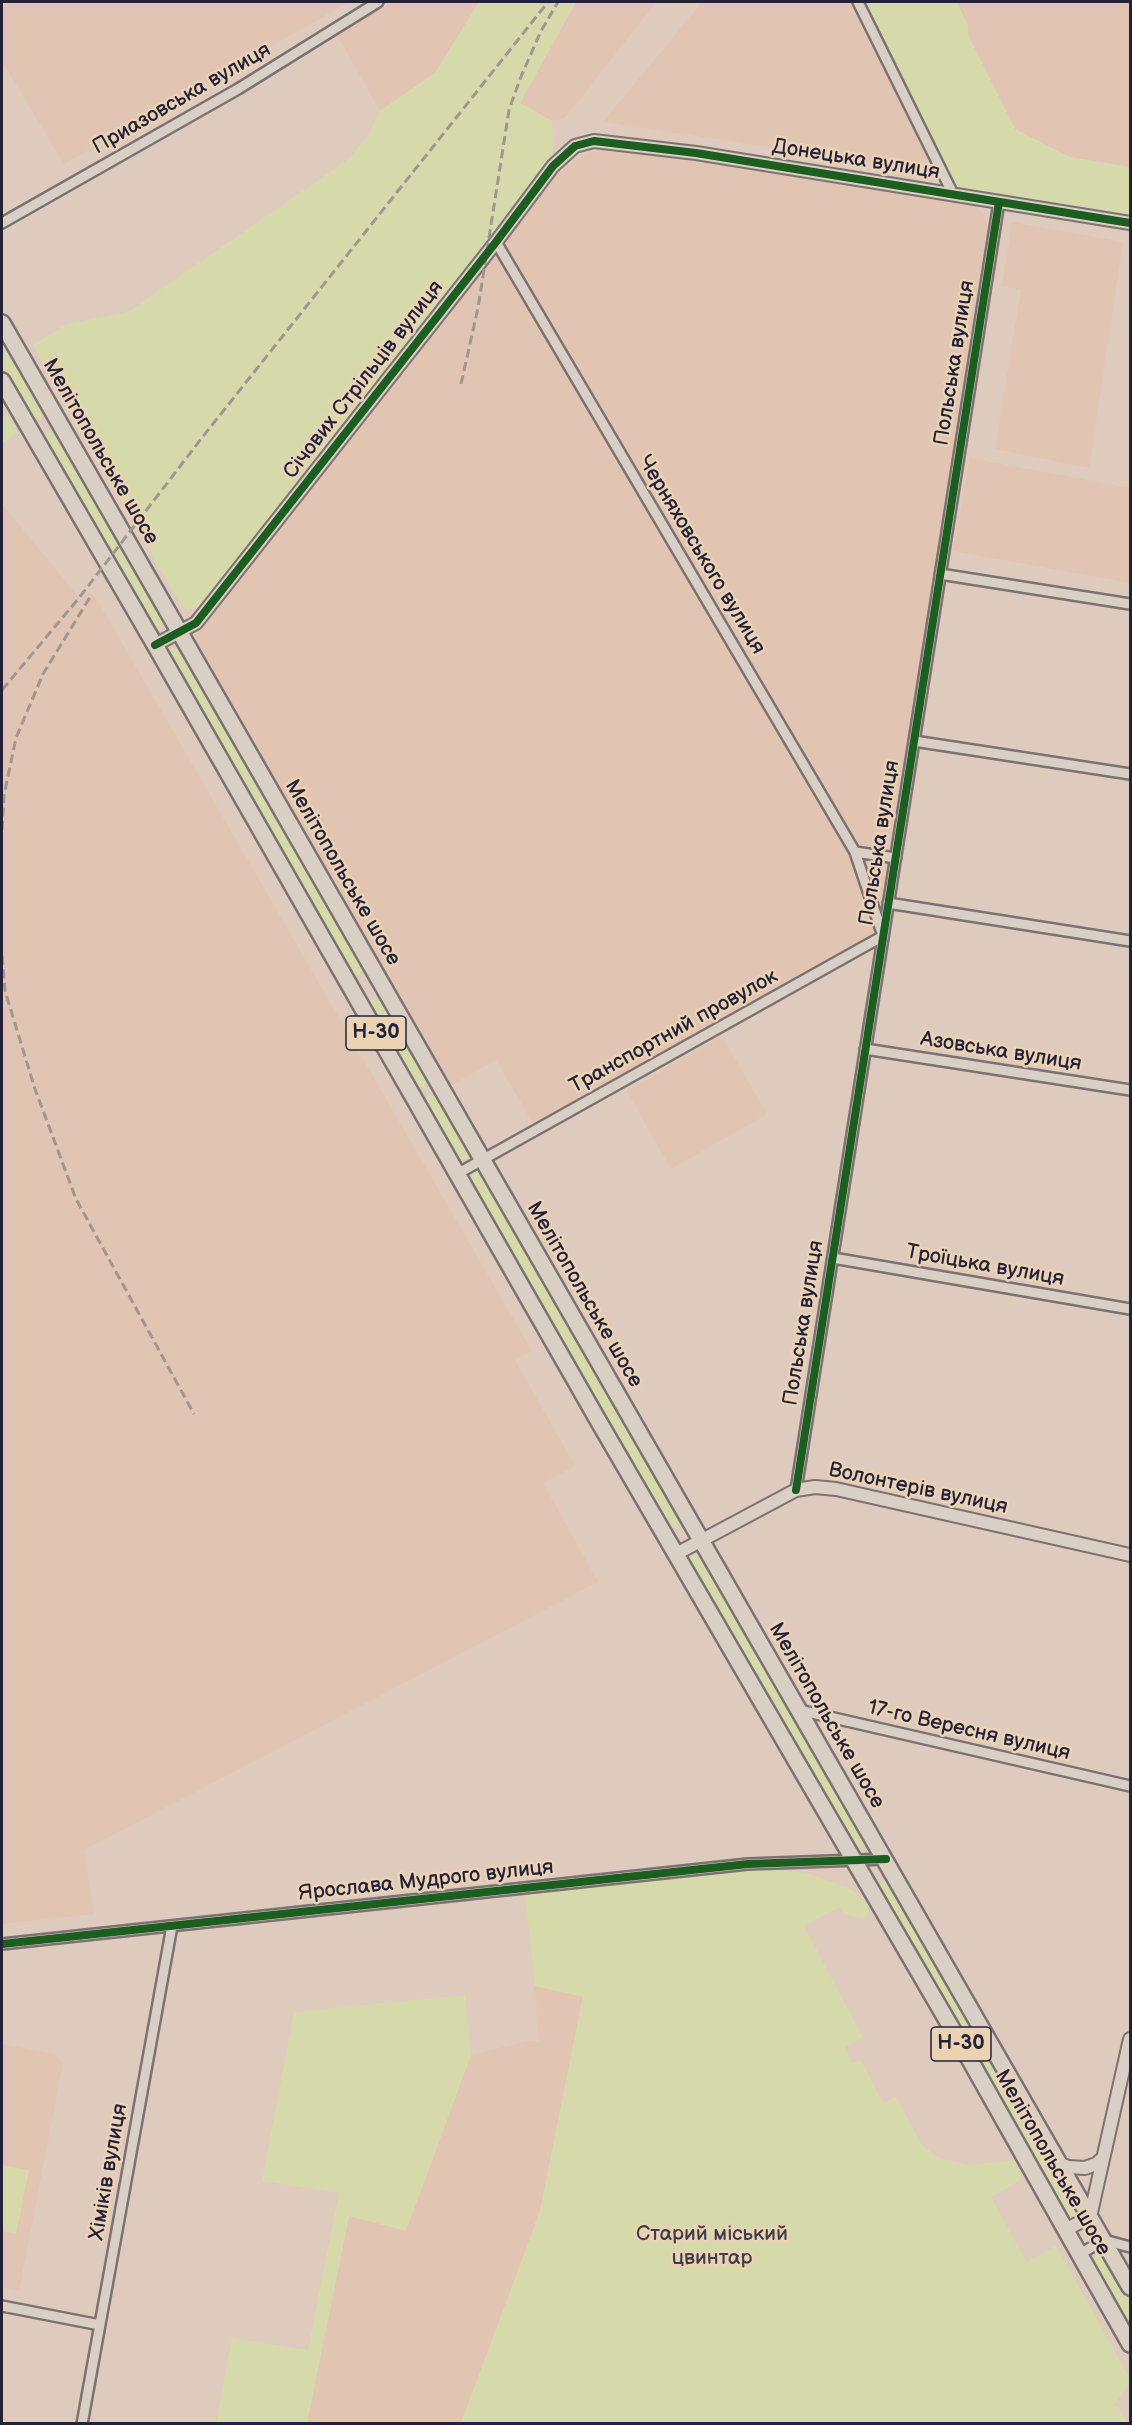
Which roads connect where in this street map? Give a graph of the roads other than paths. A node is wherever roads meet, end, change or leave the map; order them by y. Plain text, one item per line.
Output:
1 (378, 2) edge
2 (858, 2) edge
3 (575, 147) joint
4 (953, 194) junction
5 (999, 201) junction
6 (2, 223) edge
7 (1131, 223) edge
8 (496, 242) junction
9 (2, 323) edge
10 (2, 381) edge
11 (940, 574) junction
12 (1131, 604) edge
13 (179, 632) junction
14 (155, 645) junction
15 (914, 741) junction
16 (1131, 774) edge
17 (855, 852) junction
18 (896, 858) junction
19 (888, 903) junction
20 (883, 936) junction
21 (1131, 941) edge
22 (866, 1049) junction
23 (1131, 1090) edge
24 (482, 1160) junction
25 (457, 1174) junction
26 (832, 1258) junction
27 (1131, 1309) edge
28 (796, 1490) junction
29 (701, 1540) junction
30 (676, 1554) junction
31 (1131, 1556) edge
32 (799, 1710) junction
33 (1131, 1786) edge
34 (886, 1859) junction
35 (854, 1860) junction
36 (172, 1926) junction
37 (2, 1944) edge
38 (1131, 2039) edge
39 (1103, 2158) junction
40 (1059, 2164) junction
41 (1090, 2217) junction
42 (1067, 2229) junction
43 (1104, 2240) junction
44 (1131, 2247) edge
45 (1080, 2254) junction
46 (1131, 2287) edge
47 (2, 2306) edge
48 (100, 2325) junction
49 (1131, 2344) edge
50 (82, 2424) edge

1 - 6 street, Приазовська вулиця
2 - 4 street
3 - 4 street, Донецька вулиця
3 - 8 street, Січових Стрільців вулиця
4 - 5 street, Донецька вулиця
5 - 7 street, Донецька вулиця
5 - 11 street, Польська вулиця
8 - 13 street, Січових Стрільців вулиця
8 - 17 street, Черняховського вулиця
9 - 13 main road, Мелітопольське шосе / Н-30
10 - 14 main road, Мелітопольське шосе / Н-30
11 - 12 street
11 - 15 street, Польська вулиця
13 - 14 street, Січових Стрільців вулиця
13 - 24 main road, Мелітопольське шосе / Н-30
14 - 25 main road, Мелітопольське шосе / Н-30
15 - 16 street
15 - 18 street, Польська вулиця
17 - 18 street
17 - 20 street, Черняховського вулиця
18 - 19 street, Польська вулиця
19 - 20 street, Польська вулиця
19 - 21 street
20 - 22 street, Польська вулиця
20 - 24 street, Транспортний провулок
22 - 23 street, Азовська вулиця
22 - 26 street, Польська вулиця
24 - 25 street, Транспортний провулок
24 - 29 main road, Мелітопольське шосе / Н-30
25 - 30 main road, Мелітопольське шосе / Н-30
26 - 27 street, Троїцька вулиця
26 - 28 street, Польська вулиця
28 - 29 street, Волонтерів вулиця
28 - 31 street, Волонтерів вулиця
29 - 30 street, Волонтерів вулиця
29 - 32 main road, Мелітопольське шосе / Н-30
30 - 35 main road, Мелітопольське шосе / Н-30
32 - 33 street, 17-го Вересня вулиця
32 - 34 main road, Мелітопольське шосе / Н-30
34 - 35 street, Ярослава Мудрого вулиця
34 - 40 main road, Мелітопольське шосе / Н-30
35 - 36 street, Ярослава Мудрого вулиця
35 - 42 main road, Мелітопольське шосе / Н-30
36 - 37 street, Ярослава Мудрого вулиця
36 - 48 street, Хіміків вулиця
38 - 39 street
39 - 40 street
39 - 41 street
40 - 41 main road, Мелітопольське шосе / Н-30
41 - 42 street
41 - 43 main road, Мелітопольське шосе / Н-30
42 - 45 main road, Мелітопольське шосе / Н-30
43 - 44 street
43 - 45 street
43 - 46 main road, Мелітопольське шосе / Н-30
45 - 49 main road, Мелітопольське шосе / Н-30
47 - 48 street
48 - 50 street, Хіміків вулиця

